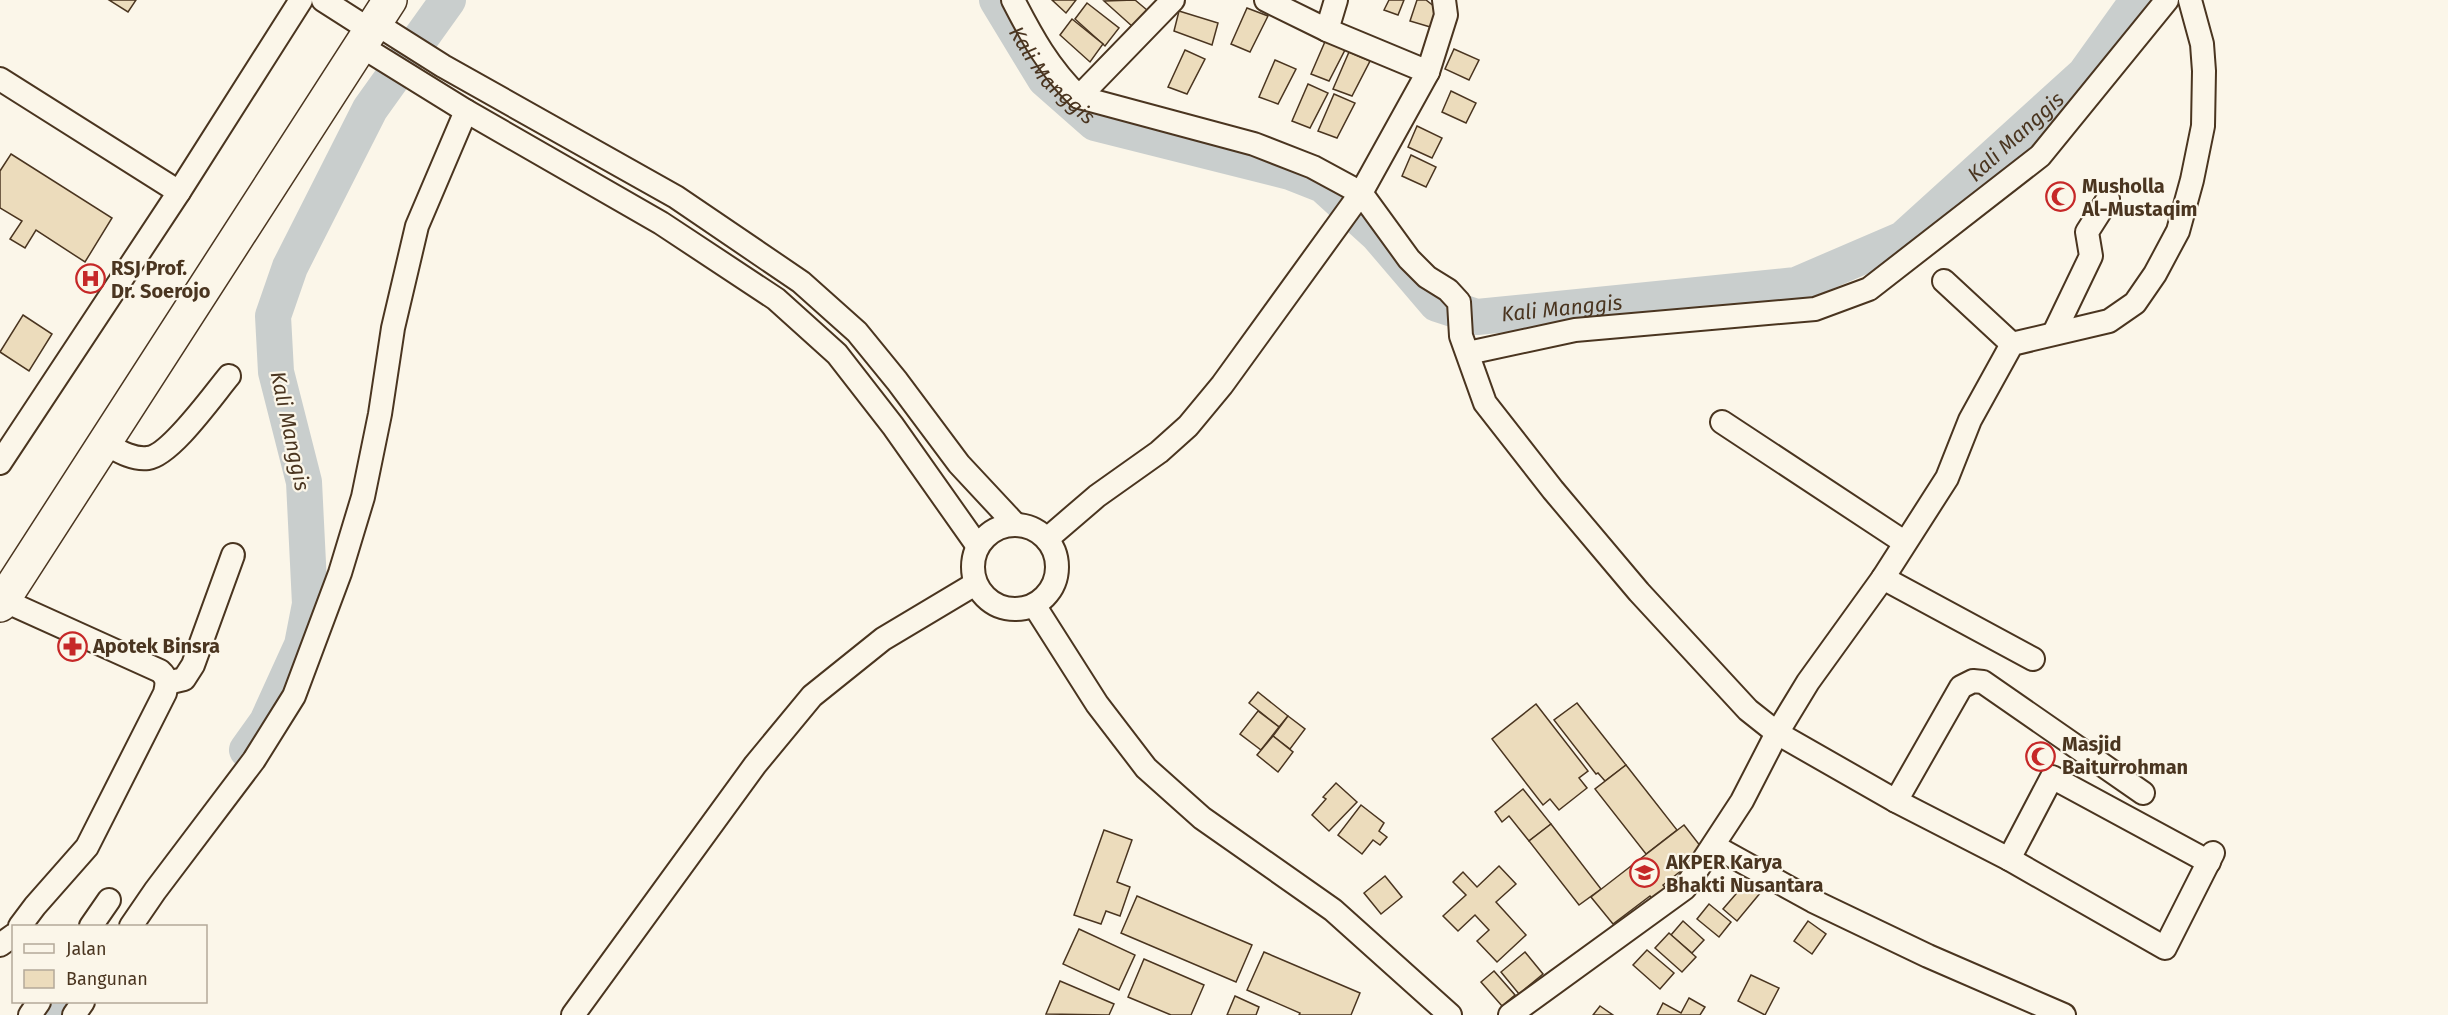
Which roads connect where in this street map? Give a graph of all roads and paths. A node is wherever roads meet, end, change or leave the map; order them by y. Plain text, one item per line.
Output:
1 (301, 0) edge
2 (323, 0) edge
3 (1013, 0) edge
4 (1266, 0) edge
5 (1336, 0) edge
6 (1444, 0) edge
7 (2167, 0) edge
8 (2190, 0) edge
9 (1169, 1) edge
10 (1327, 30) junction
11 (381, 34) edge
12 (1428, 72) junction
13 (0, 79) edge
14 (1079, 97) junction
15 (466, 111) junction
16 (574, 138) junction
17 (564, 165) junction
18 (179, 192) junction
19 (1360, 196) junction
20 (2108, 199) dead end
21 (1944, 282) dead end
22 (2054, 333) junction
23 (2012, 344) junction
24 (1465, 345) junction
25 (229, 376) dead end
26 (1722, 422) dead end
27 (104, 443) junction
28 (0, 463) edge
29 (1015, 524) junction
30 (1047, 539) junction
31 (1904, 542) junction
32 (977, 545) junction
33 (233, 555) dead end
34 (1883, 578) junction
35 (975, 584) junction
36 (2, 603) edge
37 (1034, 605) junction
38 (2032, 659) dead end
39 (167, 683) junction
40 (1777, 733) junction
41 (2143, 793) dead end
42 (1896, 801) junction
43 (1714, 846) junction
44 (2009, 859) junction
45 (109, 900) dead end
46 (21, 925) edge
47 (92, 925) edge
48 (132, 925) edge
49 (573, 1015) edge
50 (1450, 1015) edge
51 (1510, 1015) edge
52 (2064, 1015) edge

1 - 18 street
2 - 11 street
3 - 14 street
4 - 10 street
5 - 10 street
6 - 12 street
7 - 24 street
8 - 22 street
9 - 14 street
10 - 12 street
11 - 15 street
11 - 16 street
11 - 27 highway
12 - 19 street
13 - 18 street
14 - 19 street
15 - 17 street
15 - 48 street
16 - 17 street
16 - 29 street
17 - 32 street
18 - 28 street
19 - 24 street
19 - 30 street
20 - 22 street
21 - 23 street
22 - 23 street
23 - 31 street
24 - 40 street
25 - 27 street
26 - 31 street
27 - 36 highway
29 - 30 street
29 - 32 street
30 - 37 street
31 - 34 street
32 - 35 street
33 - 39 street
34 - 38 street
34 - 40 street
35 - 37 street
35 - 49 street
36 - 39 street
37 - 50 street
39 - 46 street
40 - 42 street
40 - 43 street
41 - 42 street
42 - 44 street
43 - 51 street
43 - 52 street
44 - 44 street
45 - 47 street

